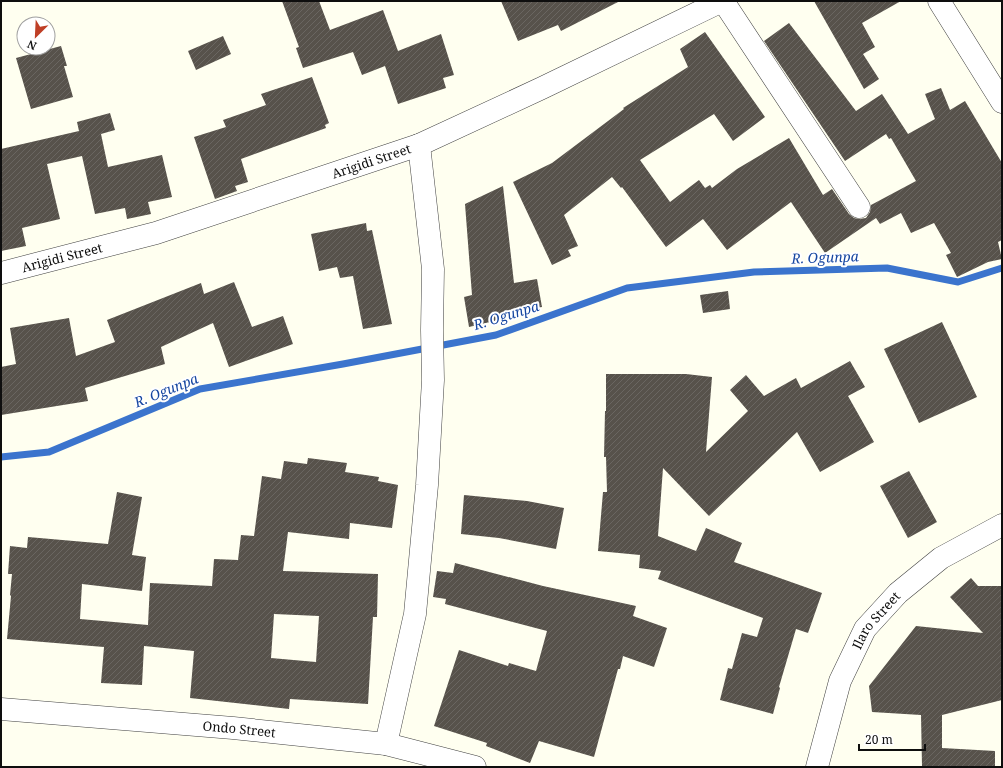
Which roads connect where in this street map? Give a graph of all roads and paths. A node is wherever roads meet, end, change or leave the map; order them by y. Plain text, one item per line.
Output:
1 (723, 1) edge
2 (939, 1) edge
3 (1002, 102) edge
4 (418, 145) junction
5 (859, 207) dead end
6 (1, 273) edge
7 (1002, 525) edge
8 (1, 709) edge
9 (386, 744) junction
10 (475, 767) edge
11 (817, 767) edge

1 - 4 street, Arigidi Street
1 - 5 street
2 - 3 street
4 - 6 street, Arigidi Street
4 - 9 street
7 - 11 street, Ilaro Street
8 - 9 street, Ondo Street
9 - 10 street, Ondo Street

